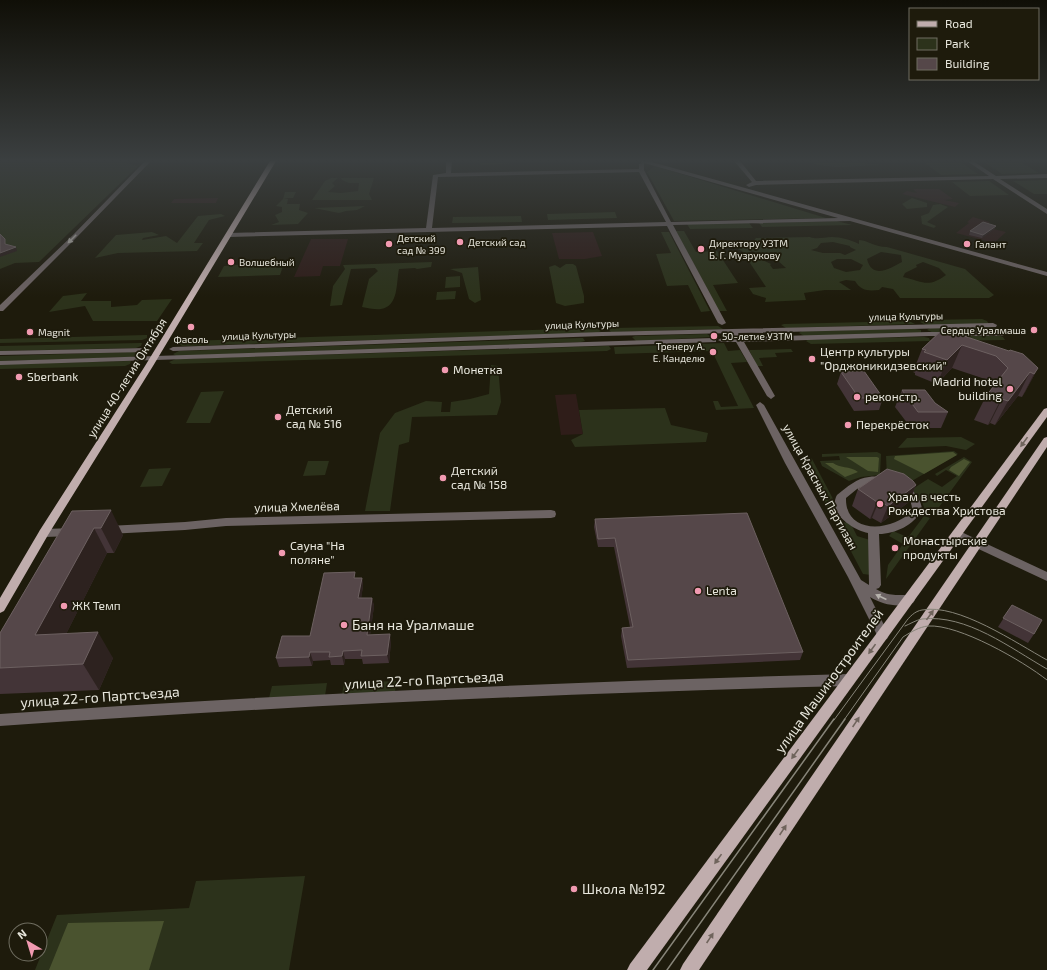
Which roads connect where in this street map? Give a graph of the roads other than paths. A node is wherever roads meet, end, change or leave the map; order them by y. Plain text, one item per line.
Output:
1 (104, 206) edge
2 (246, 206) edge
3 (432, 206) edge
4 (660, 206) edge
5 (804, 206) edge
6 (1038, 206) edge
7 (1047, 212) edge
8 (850, 219) junction
9 (669, 223) junction
10 (429, 229) junction
11 (229, 234) junction
12 (1047, 274) edge
13 (0, 309) edge
14 (722, 323) dead end
15 (993, 325) dead end
16 (734, 331) junction
17 (1002, 334) dead end
18 (713, 340) dead end
19 (722, 340) dead end
20 (738, 340) junction
21 (173, 349) dead end
22 (146, 350) dead end
23 (0, 353) edge
24 (154, 358) junction
25 (0, 363) edge
26 (771, 396) dead end
27 (760, 405) dead end
28 (1047, 411) edge
29 (1047, 440) edge
30 (551, 514) dead end
31 (873, 530) junction
32 (44, 533) junction
33 (957, 534) junction
34 (978, 544) junction
35 (1047, 577) edge
36 (857, 582) junction
37 (875, 585) dead end
38 (909, 600) junction
39 (0, 608) edge
40 (883, 635) junction
41 (849, 680) junction
42 (0, 720) edge
43 (636, 970) edge
44 (688, 970) edge

1 -> 13 street
2 - 11 main road, улица 40-летия Октября
3 - 10 street
4 - 9 street
5 - 8 street
6 - 7 street
8 - 9 street
8 - 12 street
9 - 10 street
9 - 14 street
10 - 11 street
11 - 24 main road, улица 40-летия Октября
15 - 16 street, улица Культуры
16 - 20 street
16 - 21 street, улица Культуры
17 - 20 street, улица Культуры
18 - 24 street, улица Культуры
19 - 20 street, улица Культуры
20 - 26 street
22 - 23 street
24 - 25 street, улица Культуры
24 - 32 main road, улица 40-летия Октября
27 - 36 street, улица Красных Партизан
28 -> 33 main road, улица Машиностроителей
29 - 34 main road
30 - 32 street, улица Хмелёва
31 - 31 street
31 - 37 street
32 - 39 main road, улица 40-летия Октября
33 - 34 street
33 - 38 main road, улица Машиностроителей
34 - 35 street
44 -> 34 main road
38 -> 36 street
36 - 40 street, улица Красных Партизан
38 - 40 main road, улица Машиностроителей
40 -> 41 main road, улица Машиностроителей
41 - 42 street, улица 22-го Партсъезда
41 -> 43 main road, улица Машиностроителей

